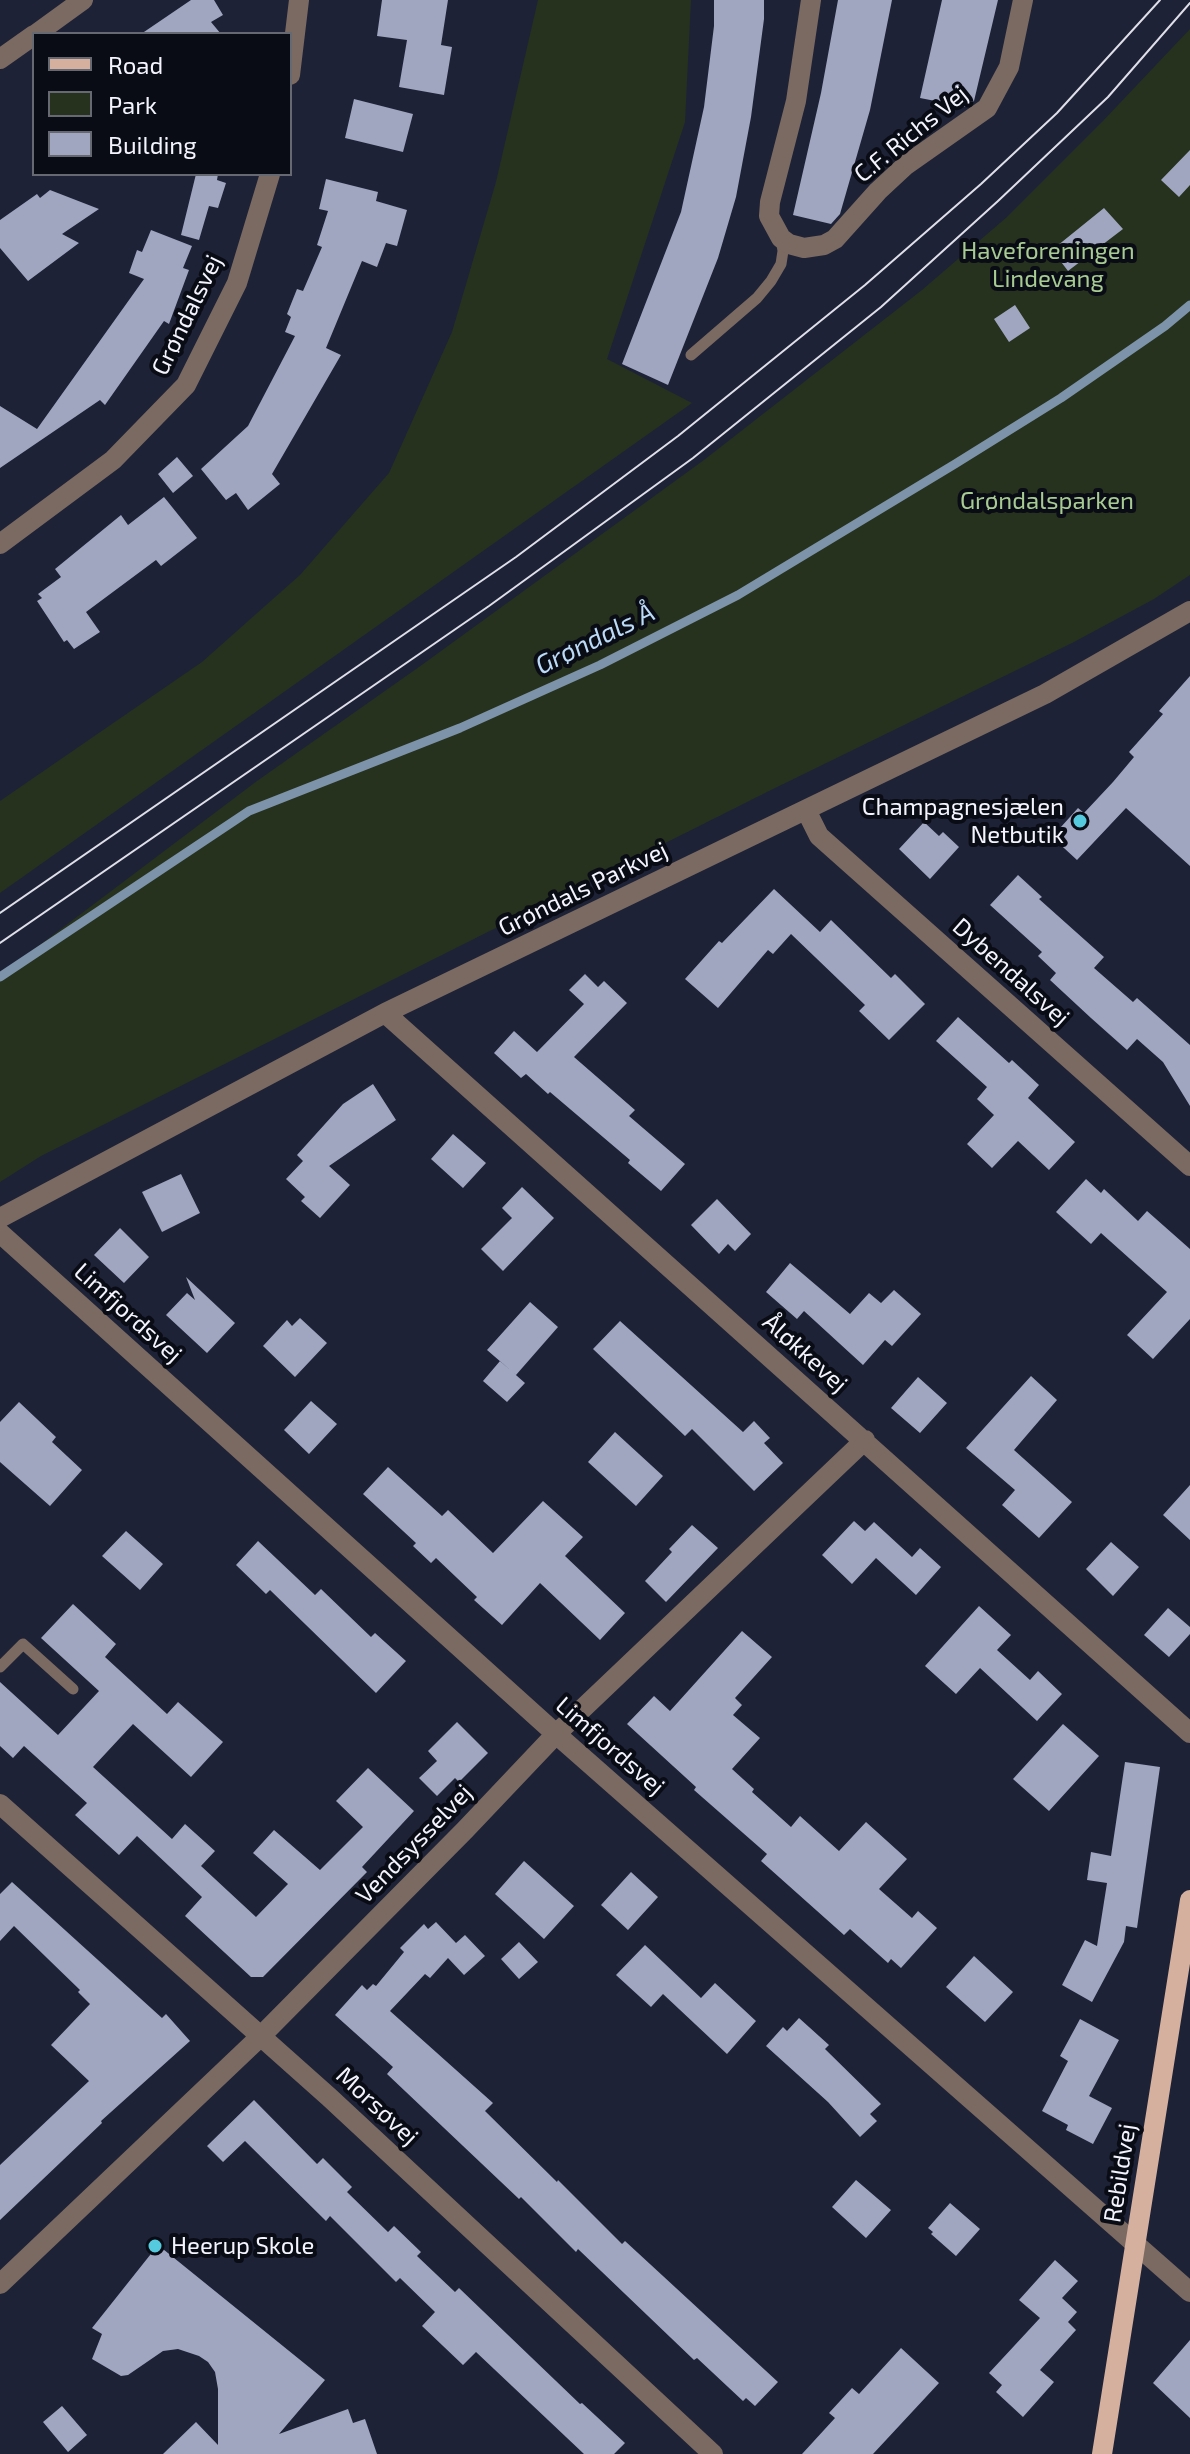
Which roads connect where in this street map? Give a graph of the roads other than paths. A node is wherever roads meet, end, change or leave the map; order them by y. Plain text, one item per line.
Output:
1 (83, 0) edge
2 (299, 0) edge
3 (811, 0) edge
4 (1023, 0) edge
5 (38, 32) edge
6 (32, 36) edge
7 (292, 58) edge
8 (0, 59) edge
9 (269, 176) edge
10 (781, 238) junction
11 (691, 355) dead end
12 (0, 544) edge
13 (1190, 611) edge
14 (806, 810) junction
15 (385, 1013) junction
16 (1190, 1166) edge
17 (0, 1218) edge
18 (0, 1233) edge
19 (865, 1440) junction
20 (0, 1667) edge
21 (73, 1689) dead end
22 (1190, 1733) edge
23 (556, 1734) junction
24 (5, 1816) edge
25 (1190, 1900) edge
26 (261, 2036) junction
27 (1135, 2242) junction
28 (0, 2284) edge
29 (1190, 2292) edge
30 (713, 2454) edge
31 (1102, 2454) edge

1 - 5 street
2 - 7 street
3 - 10 street
4 - 10 street, C.F. Richs Vej
6 - 8 street
9 - 12 street, Grøndalsvej
10 - 11 lane
13 - 14 street, Grøndals Parkvej
14 - 15 street, Grøndals Parkvej
14 - 16 street, Dybendalsvej
15 - 17 street, Grøndals Parkvej
15 - 19 street, Åløkkevej
18 - 23 street, Limfjordsvej
19 - 22 street, Åløkkevej
19 - 23 street, Vendsysselvej
20 - 21 lane
23 - 26 street, Vendsysselvej
23 - 27 street, Limfjordsvej
24 - 26 street, Morsøvej
25 - 27 main road, Rebildvej
26 - 28 street, Vendsysselvej
26 - 30 street, Morsøvej
27 - 29 street, Limfjordsvej
27 - 31 main road, Rebildvej

